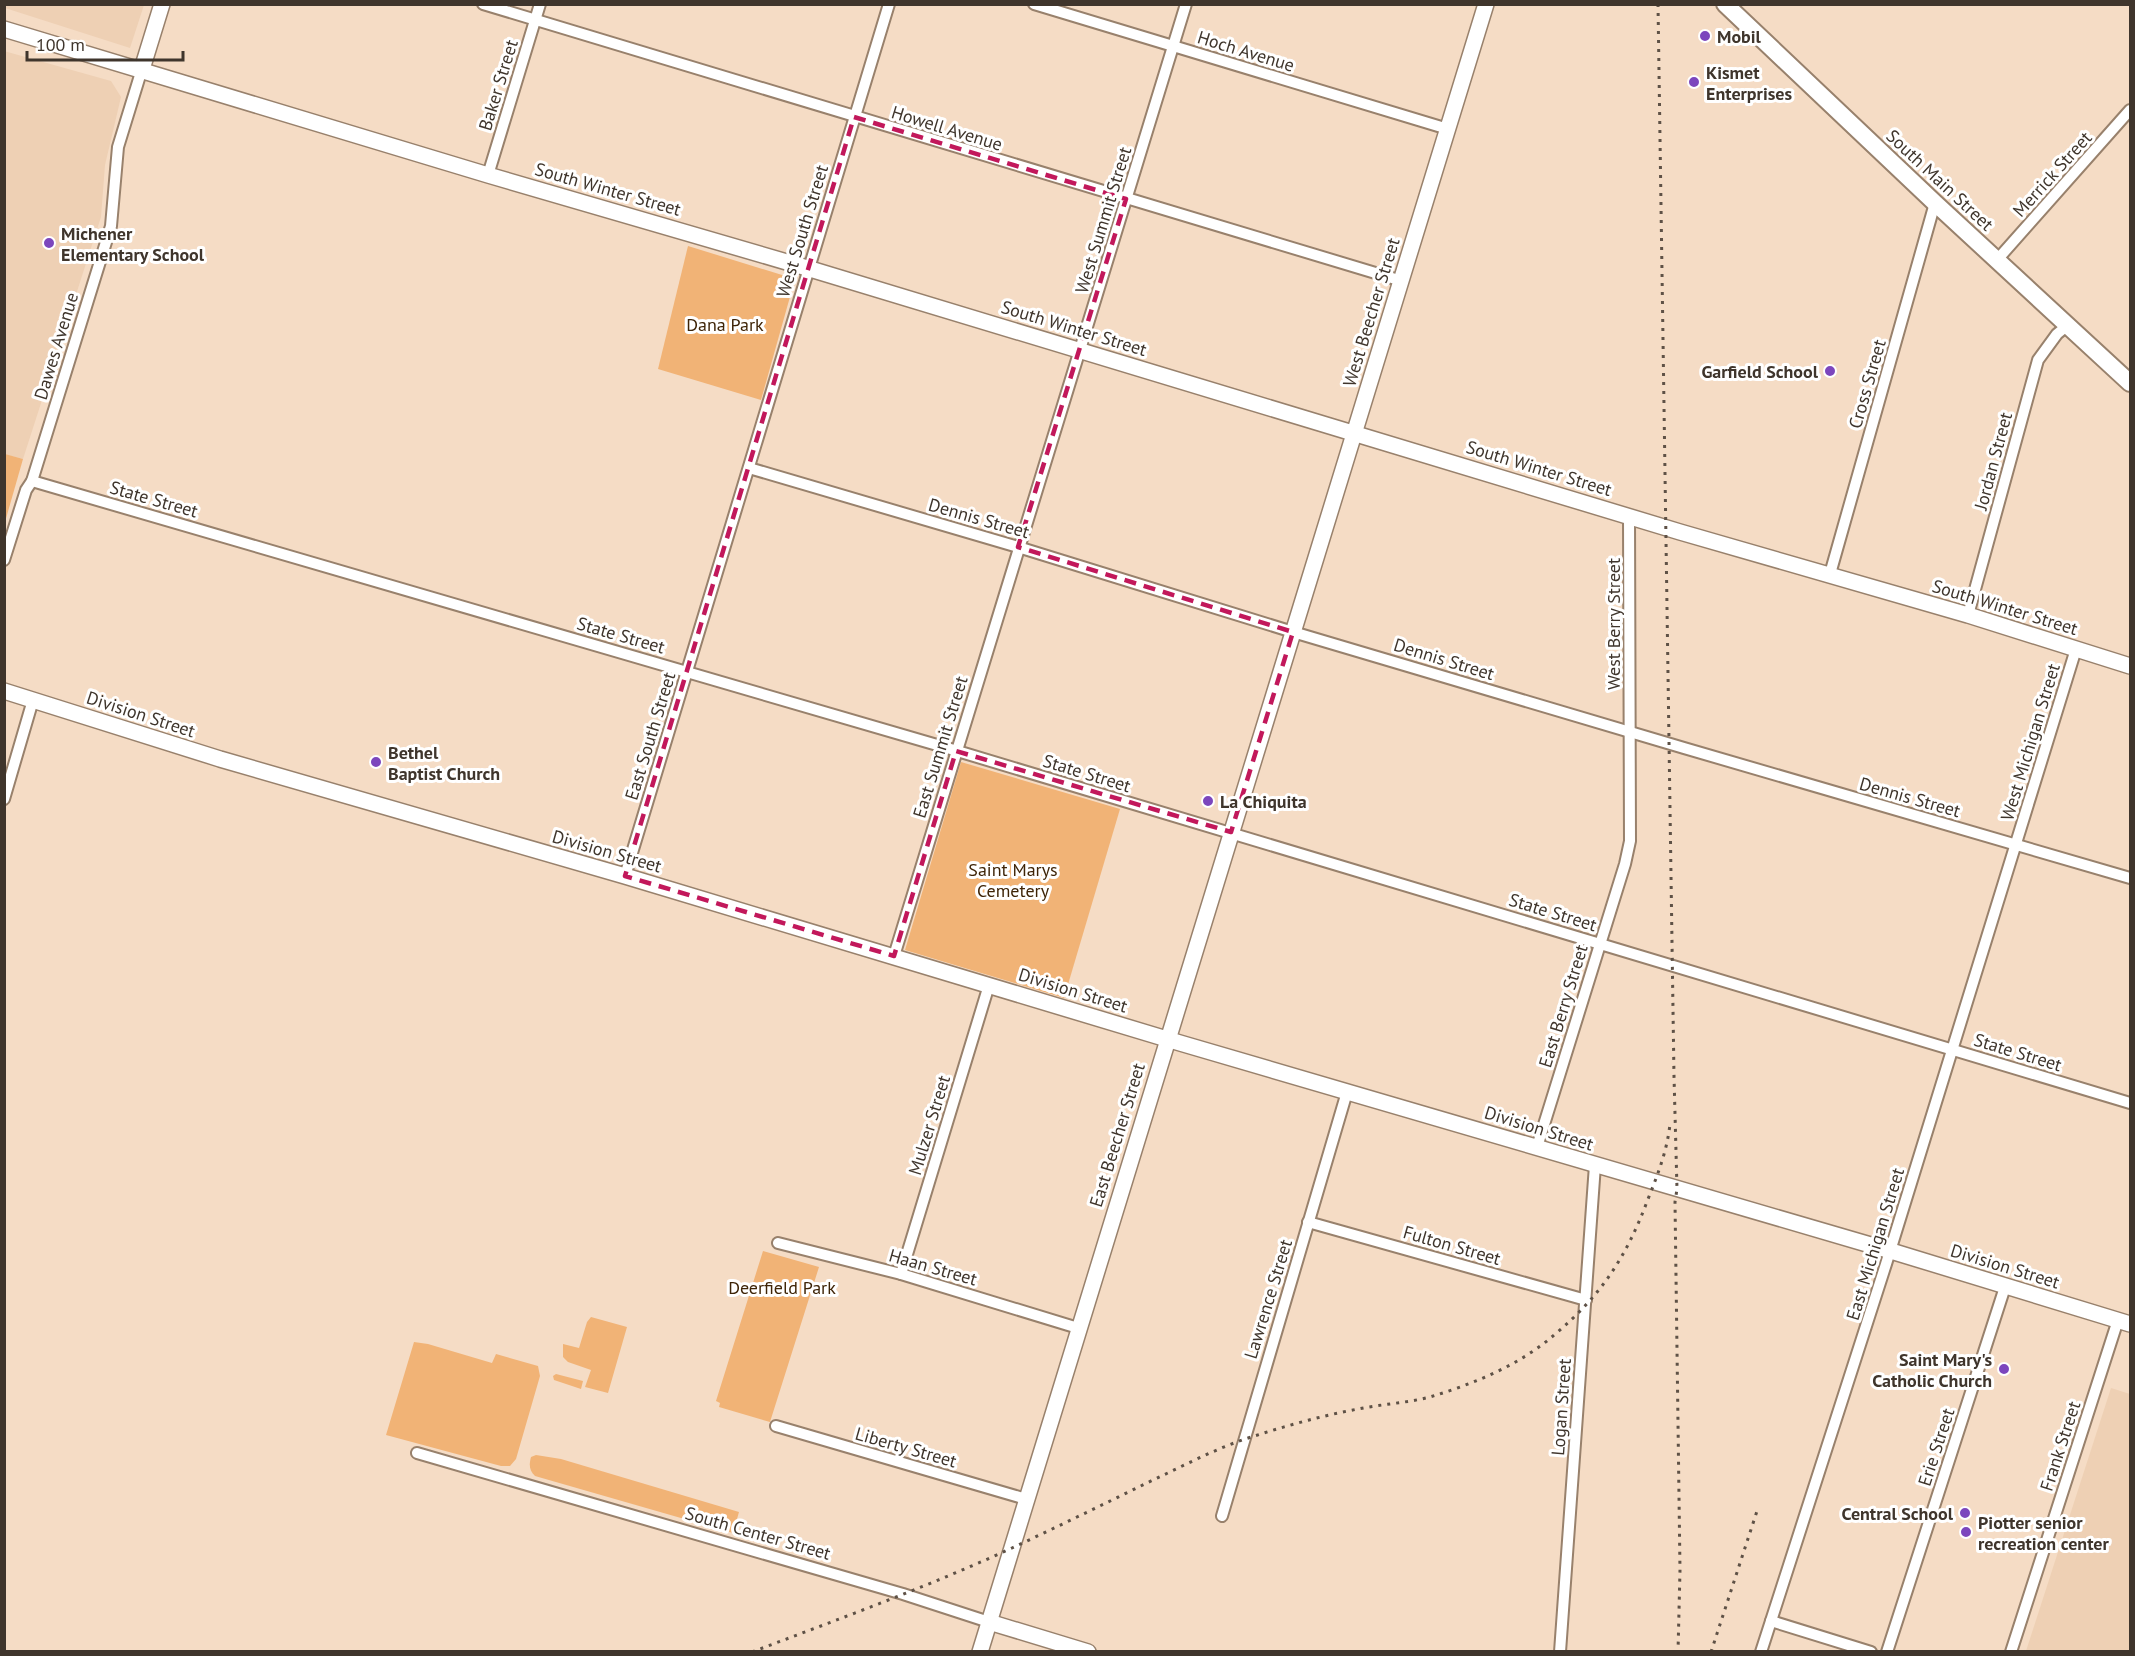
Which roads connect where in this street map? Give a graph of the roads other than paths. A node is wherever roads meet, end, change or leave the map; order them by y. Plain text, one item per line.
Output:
1 (162, 4) edge
2 (483, 4) edge
3 (540, 4) edge
4 (889, 4) edge
5 (1034, 4) edge
6 (1186, 4) edge
7 (1486, 4) edge
8 (1725, 4) edge
9 (535, 21) junction
10 (4, 29) edge
11 (1173, 46) junction
12 (142, 69) junction
13 (2130, 110) edge
14 (854, 117) junction
15 (1448, 129) junction
16 (488, 175) junction
17 (1126, 199) junction
18 (1935, 203) junction
19 (1997, 260) junction
20 (809, 268) junction
21 (1402, 281) junction
22 (2068, 325) junction
23 (1080, 350) junction
24 (2130, 383) edge
25 (1354, 432) junction
26 (749, 468) junction
27 (32, 481) junction
28 (1629, 516) junction
29 (1018, 547) junction
30 (4, 561) edge
31 (1830, 574) junction
32 (1968, 615) junction
33 (1293, 632) junction
34 (2076, 649) junction
35 (2130, 666) edge
36 (687, 671) junction
37 (4, 691) edge
38 (33, 700) junction
39 (1630, 732) junction
40 (956, 751) junction
41 (4, 799) edge
42 (1231, 832) junction
43 (2016, 845) junction
44 (625, 876) junction
45 (2130, 878) edge
46 (1600, 943) junction
47 (894, 956) junction
48 (988, 985) junction
49 (1167, 1039) junction
50 (1952, 1050) junction
51 (1347, 1092) junction
52 (2130, 1103) edge
53 (1537, 1147) junction
54 (1595, 1165) junction
55 (1308, 1222) junction
56 (778, 1243) dead end
57 (1891, 1251) junction
58 (901, 1274) junction
59 (2005, 1287) junction
60 (1586, 1300) junction
61 (2124, 1322) edge
62 (1078, 1328) junction
63 (776, 1426) dead end
64 (417, 1453) dead end
65 (1026, 1499) junction
66 (1221, 1516) dead end
67 (1771, 1621) junction
68 (989, 1622) junction
69 (980, 1652) edge
70 (1088, 1652) edge
71 (1560, 1652) edge
72 (1761, 1652) edge
73 (1871, 1652) edge
74 (1887, 1652) edge
75 (2011, 1652) edge

1 - 12 street
2 - 9 street, Howell Avenue
3 - 9 street, Baker Street
4 - 14 street, West South Street
5 - 11 street, Hoch Avenue
6 - 11 street, West Summit Street
7 - 15 street, West Beecher Street
8 - 18 main road, South Main Street
9 - 14 street, Howell Avenue
9 - 16 street, Baker Street
10 - 12 street, South Winter Street
11 - 15 street, Hoch Avenue
11 - 17 street, West Summit Street
12 - 16 street, South Winter Street
12 - 27 street, Dawes Avenue
13 - 19 street, Merrick Street
14 - 17 street, Howell Avenue
14 - 20 street, West South Street
15 - 21 street, West Beecher Street
16 - 20 street, South Winter Street
17 - 21 street, Howell Avenue
17 - 23 street, West Summit Street
18 - 19 main road, South Main Street
18 - 31 street, Cross Street
19 - 22 main road, South Main Street
20 - 23 street, South Winter Street
20 - 26 street, West South Street
21 - 25 street, West Beecher Street
22 - 24 main road, South Main Street
22 - 32 street, Jordan Street
23 - 25 street, South Winter Street
23 - 29 street, West Summit Street
25 - 28 street, South Winter Street
25 - 33 street, West Beecher Street
26 - 29 street, Dennis Street
26 - 36 street, East South Street
27 - 30 street, Dawes Avenue
27 - 36 street, State Street
28 - 31 street, South Winter Street
28 - 39 street, West Berry Street
29 - 33 street, Dennis Street
29 - 40 street, East Summit Street
31 - 32 street, South Winter Street
32 - 34 street, South Winter Street
33 - 39 street, Dennis Street
33 - 42 street, East Beecher Street
34 - 35 street, South Winter Street
34 - 43 street, West Michigan Street
36 - 40 street, State Street
36 - 44 street, East South Street
37 - 38 street, Division Street
38 - 41 street
38 - 44 street, Division Street
39 - 43 street, Dennis Street
39 - 46 street, East Berry Street
40 - 42 street, State Street
40 - 47 street, East Summit Street
42 - 46 street, State Street
42 - 49 street, East Beecher Street
43 - 45 street, Dennis Street
43 - 50 street, East Michigan Street
44 - 47 street, Division Street
46 - 50 street, State Street
46 - 53 street, East Berry Street
47 - 48 street, Division Street
48 - 49 street, Division Street
48 - 58 street, Mulzer Street
49 - 51 street, Division Street
49 - 62 street, East Beecher Street
50 - 52 street, State Street
50 - 57 street, East Michigan Street
51 - 53 street, Division Street
51 - 55 street, Lawrence Street
53 - 54 street, Division Street
54 - 57 street, Division Street
54 - 60 street, Logan Street
55 - 60 street, Fulton Street
55 - 66 street, Lawrence Street
56 - 58 street, Haan Street
57 - 59 street, Division Street
57 - 67 street, East Michigan Street
58 - 62 street, Haan Street
59 - 61 street, Division Street
59 - 74 street, Erie Street
60 - 71 street, Logan Street
61 - 75 street, Frank Street
62 - 65 street, East Beecher Street
63 - 65 street, Liberty Street
64 - 68 street, South Center Street
65 - 68 street, East Beecher Street
67 - 72 street, East Michigan Street
67 - 73 street
68 - 69 street, East Beecher Street
68 - 70 street, South Center Street

